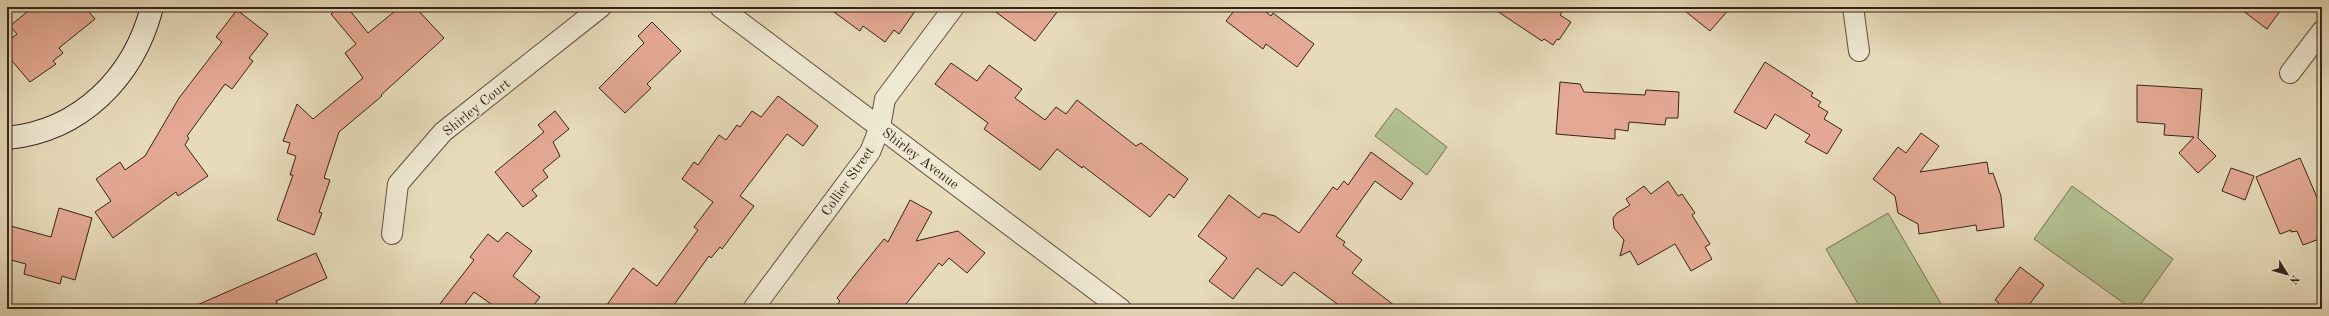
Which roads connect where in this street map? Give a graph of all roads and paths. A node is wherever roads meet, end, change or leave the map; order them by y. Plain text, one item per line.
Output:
1 (152, 7) edge
2 (601, 7) edge
3 (720, 7) edge
4 (954, 7) edge
5 (1853, 7) edge
6 (2322, 31) edge
7 (1859, 51) dead end
8 (2290, 73) dead end
9 (880, 127) junction
10 (7, 138) edge
11 (392, 234) dead end
12 (753, 309) edge
13 (1121, 309) edge

1 - 10 main road
2 - 11 street, Shirley Court
3 - 9 street, Shirley Avenue
4 - 9 street, Collier Street
5 - 7 street
6 - 8 street
9 - 12 street, Collier Street
9 - 13 street, Shirley Avenue

